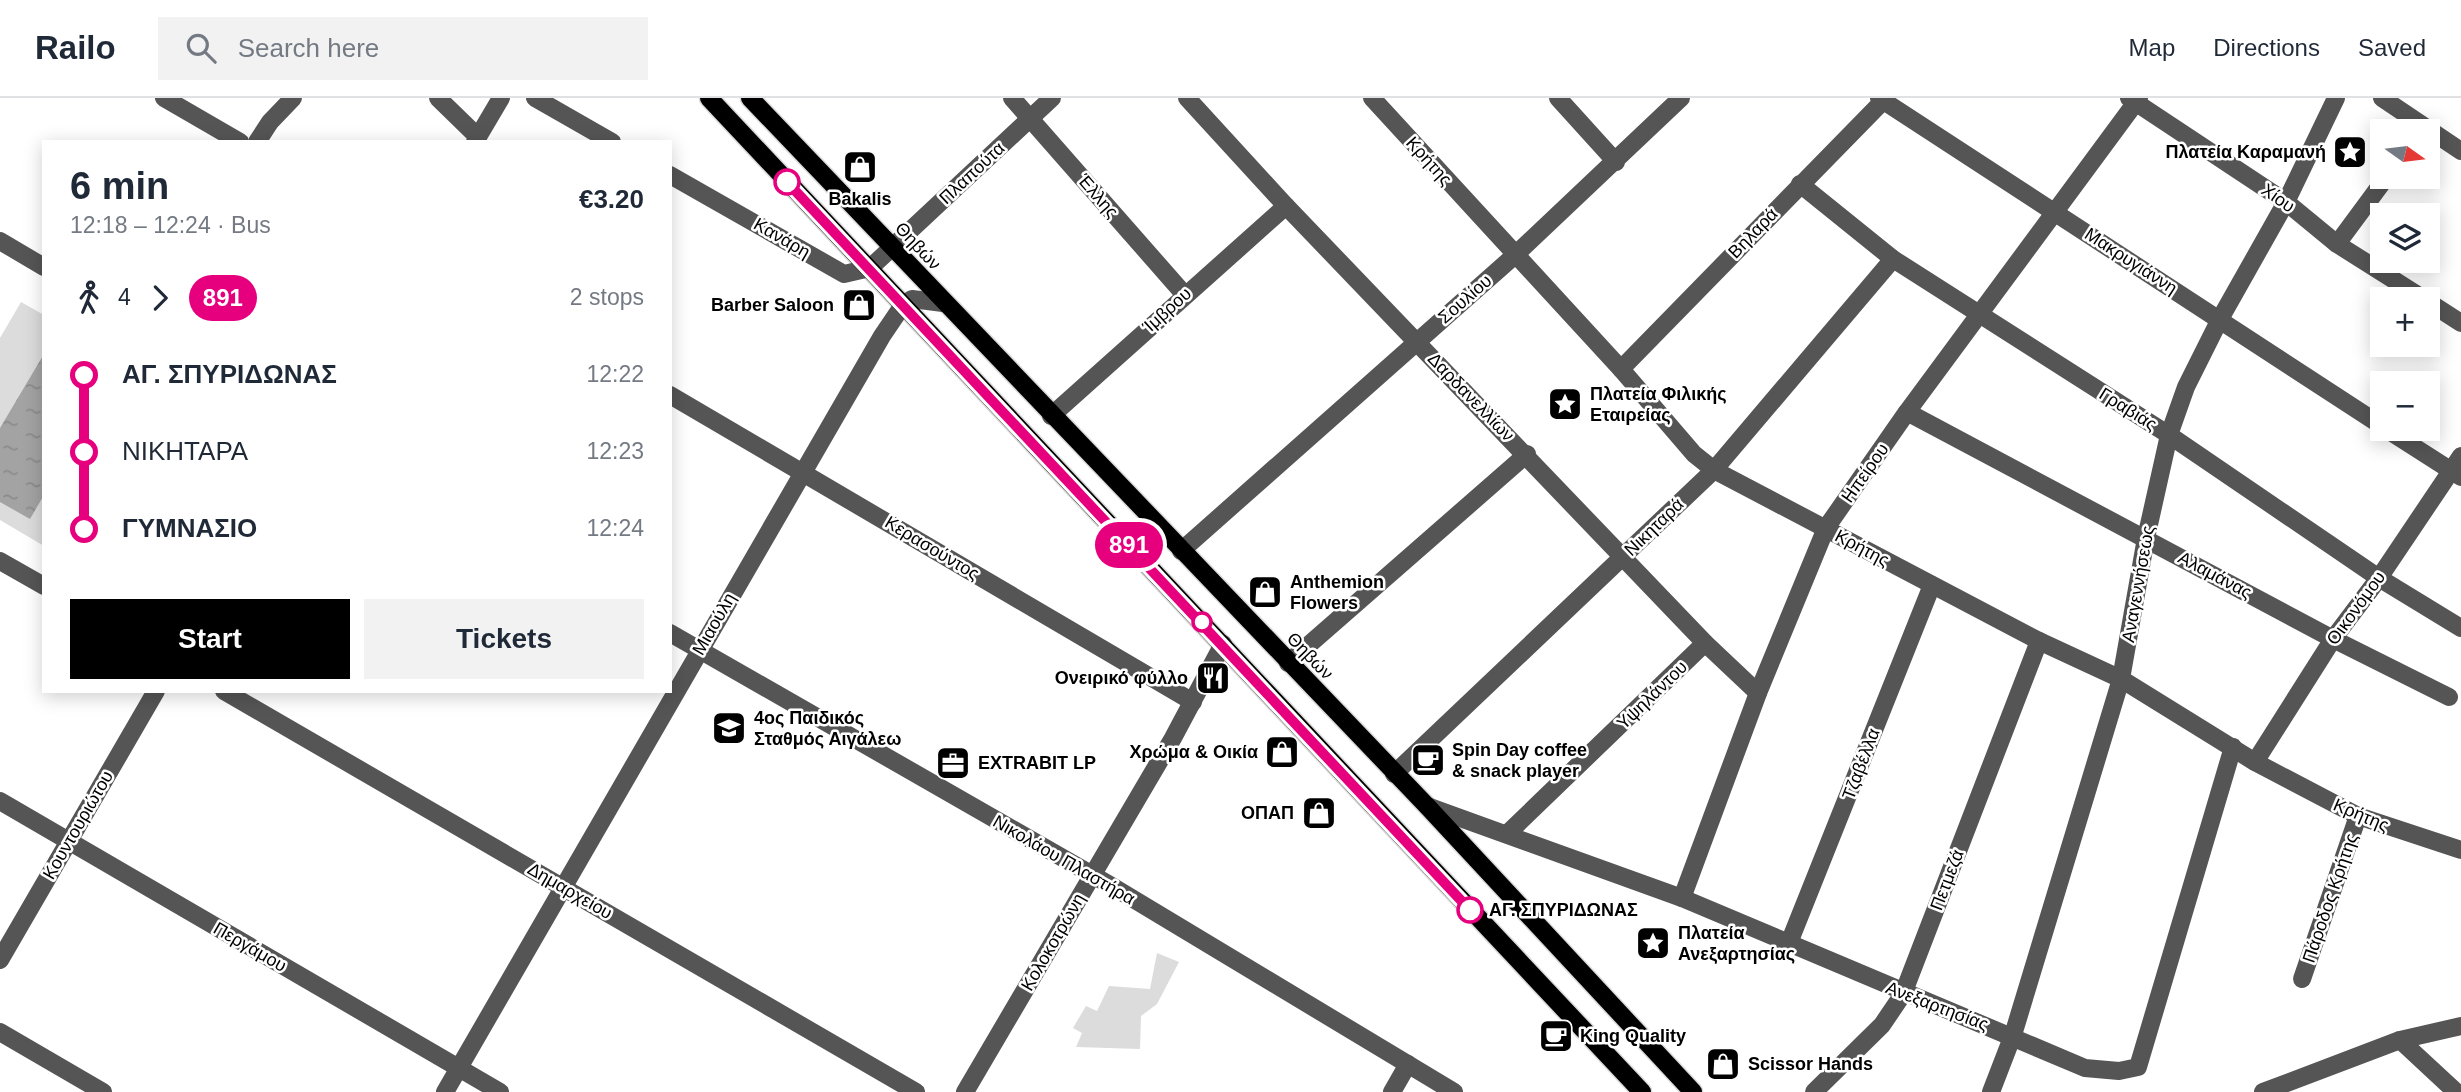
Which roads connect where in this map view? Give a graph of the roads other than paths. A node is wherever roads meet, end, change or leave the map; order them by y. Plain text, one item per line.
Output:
1 (164, 98) edge
2 (293, 98) edge
3 (438, 98) edge
4 (500, 98) edge
5 (535, 98) edge
6 (709, 98) edge
7 (750, 98) edge
8 (1012, 98) edge
9 (1052, 98) edge
10 (1187, 98) edge
11 (1372, 98) edge
12 (1558, 98) edge
13 (1681, 98) edge
14 (2336, 98) edge
15 (2382, 98) edge
16 (1882, 99) edge
17 (2135, 100) edge
18 (1030, 119) junction
19 (476, 139) edge
20 (237, 140) edge
21 (259, 140) edge
22 (608, 140) edge
23 (2461, 151) edge
24 (1616, 162) junction
25 (672, 176) edge
26 (1800, 184) junction
27 (2378, 189) edge
28 (2286, 202) junction
29 (1286, 206) junction
30 (2056, 212) junction
31 (0, 242) edge
32 (2337, 244) junction
33 (891, 248) junction
34 (1514, 256) junction
35 (1893, 259) junction
36 (42, 266) edge
37 (870, 268) junction
38 (2405, 287) edge
39 (1184, 294) junction
40 (943, 303) junction
41 (903, 305) junction
42 (2440, 309) edge
43 (1980, 316) junction
44 (2220, 319) junction
45 (2461, 323) edge
46 (1417, 341) junction
47 (1621, 369) junction
48 (672, 396) edge
49 (1907, 412) junction
50 (1051, 416) junction
51 (2370, 418) edge
52 (2169, 435) junction
53 (2408, 441) edge
54 (1527, 454) junction
55 (2458, 468) edge
56 (1714, 470) junction
57 (804, 472) junction
58 (1826, 528) junction
59 (2146, 538) junction
60 (1181, 551) junction
61 (1625, 556) junction
62 (0, 561) edge
63 (2379, 578) junction
64 (42, 585) edge
65 (1932, 585) junction
66 (2461, 628) edge
67 (672, 634) edge
68 (2333, 639) junction
69 (2039, 641) junction
70 (1705, 643) junction
71 (1223, 644) junction
72 (699, 650) junction
73 (1288, 663) junction
74 (2121, 679) junction
75 (155, 693) edge
76 (227, 693) edge
77 (1758, 693) junction
78 (2449, 697) dead end
79 (1193, 702) junction
80 (2233, 747) junction
81 (2255, 762) junction
82 (1394, 774) junction
83 (0, 801) edge
84 (1427, 806) junction
85 (2358, 817) junction
86 (1508, 833) junction
87 (68, 841) junction
88 (2461, 850) edge
89 (1093, 875) junction
90 (564, 888) junction
91 (1682, 898) junction
92 (1789, 943) junction
93 (0, 960) edge
94 (2302, 979) dead end
95 (1903, 993) junction
96 (2461, 1026) edge
97 (0, 1032) edge
98 (2013, 1035) junction
99 (2400, 1040) junction
100 (1408, 1064) junction
101 (459, 1068) junction
102 (103, 1092) edge
103 (444, 1092) edge
104 (500, 1092) edge
105 (916, 1092) edge
106 (965, 1092) edge
107 (1392, 1092) edge
108 (1454, 1092) edge
109 (1642, 1092) edge
110 (1693, 1092) edge
111 (1814, 1092) edge
112 (1992, 1092) edge
113 (2263, 1092) edge
114 (2456, 1092) edge

1 - 20 street
2 - 21 street
3 - 19 street
4 - 19 street
5 - 22 street
6 - 37 main road
7 - 33 main road, Θηβών
8 - 18 street, Έλλης
9 - 18 street, Πλαπούτα
10 - 29 street, Δαρδανελλίων
11 - 34 street, Κρήτης
12 - 24 street
13 - 24 street, Σουλίου
14 - 28 street, Αναγεννήσεως
15 - 23 street
16 - 26 street, Βηλαρά
16 - 30 street, Μακρυγιάννη
17 - 28 street, Χίου
17 - 30 street, Ηπείρου
18 - 33 street, Πλαπούτα
18 - 39 street, Έλλης
24 - 34 street, Σουλίου
25 - 37 street, Κανάρη
26 - 35 street, Γραβιάς
26 - 47 street, Βηλαρά
27 - 32 street
28 - 32 street, Χίου
28 - 44 street, Αναγεννήσεως
29 - 39 street, Ίμβρου
29 - 46 street, Δαρδανελλίων
30 - 43 street, Ηπείρου
30 - 44 street, Μακρυγιάννη
31 - 36 street
32 - 38 street, Χίου
33 - 37 street
33 - 40 main road, Θηβών
34 - 46 street, Σουλίου
34 - 47 street, Κρήτης
35 - 43 street, Γραβιάς
35 - 56 street, Νικηταρά
37 - 41 main road
39 - 50 street, Ίμβρου
40 - 41 street
40 - 50 main road, Θηβών
41 - 57 street, Μιαούλη
41 - 71 main road
42 - 45 street, Χίου
43 - 49 street, Ηπείρου
43 - 52 street, Γραβιάς
44 - 51 street, Μακρυγιάννη
44 - 52 street, Αναγεννήσεως
46 - 54 street, Δαρδανελλίων
46 - 60 street, Σουλίου
47 - 56 street, Κρήτης
48 - 57 street, Κερασούντος
49 - 58 street, Ηπείρου
49 - 59 street, Αλαμάνας
50 - 60 main road, Θηβών
52 - 59 street, Αναγεννήσεως
52 - 63 street, Γραβιάς
53 - 55 street
54 - 61 street, Δαρδανελλίων
54 - 73 street
55 - 63 street, Οικονόμου
56 - 58 street, Κρήτης
56 - 61 street, Νικηταρά
57 - 72 street, Μιαούλη
57 - 79 street, Κερασούντος
58 - 65 street, Κρήτης
58 - 77 street, Ηπείρου
59 - 68 street, Αλαμάνας
59 - 74 street, Αναγεννήσεως
60 - 73 main road, Θηβών
61 - 70 street, Δαρδανελλίων
61 - 82 street, Νικηταρά
62 - 64 street
63 - 66 street, Γραβιάς
63 - 68 street, Οικονόμου
65 - 69 street, Κρήτης
65 - 92 street, Τζαβέλλα
67 - 72 street, Νικολάου Πλαστήρα
68 - 78 street, Αλαμάνας
68 - 81 street, Οικονόμου
69 - 74 street, Κρήτης
69 - 95 street, Πετμεζά
70 - 77 street, Δαρδανελλίων
70 - 86 street, Υψηλάντου
71 - 79 street, Κολοκοτρώνη
71 - 109 main road
72 - 89 street, Νικολάου Πλαστήρα
72 - 90 street, Μιαούλη
73 - 82 main road, Θηβών
74 - 80 street, Κρήτης
74 - 98 street, Αναγεννήσεως
75 - 87 street, Κουντουριώτου
76 - 90 street, Δημαρχείου
77 - 91 street, Ηπείρου
79 - 89 street, Κολοκοτρώνη
80 - 81 street, Κρήτης
80 - 98 street, Ανεξαρτησίας
81 - 85 street, Κρήτης
82 - 84 main road, Θηβών
83 - 87 street, Περγάμου
84 - 86 street, Ανεξαρτησίας
84 - 110 main road, Θηβών
85 - 88 street, Κρήτης
85 - 94 street, Πάροδος Κρήτης
86 - 91 street, Ανεξαρτησίας
87 - 93 street, Κουντουριώτου
87 - 101 street, Περγάμου
89 - 100 street, Νικολάου Πλαστήρα
89 - 106 street, Κολοκοτρώνη
90 - 101 street, Μιαούλη
90 - 105 street, Δημαρχείου
91 - 92 street, Ανεξαρτησίας
92 - 95 street, Ανεξαρτησίας
95 - 98 street, Ανεξαρτησίας
95 - 111 street, Πετμεζά
96 - 99 street
97 - 102 street
98 - 112 street, Αναγεννήσεως
99 - 113 street
99 - 114 street
100 - 107 street
100 - 108 street, Νικολάου Πλαστήρα
101 - 103 street, Μιαούλη
101 - 104 street, Περγάμου

